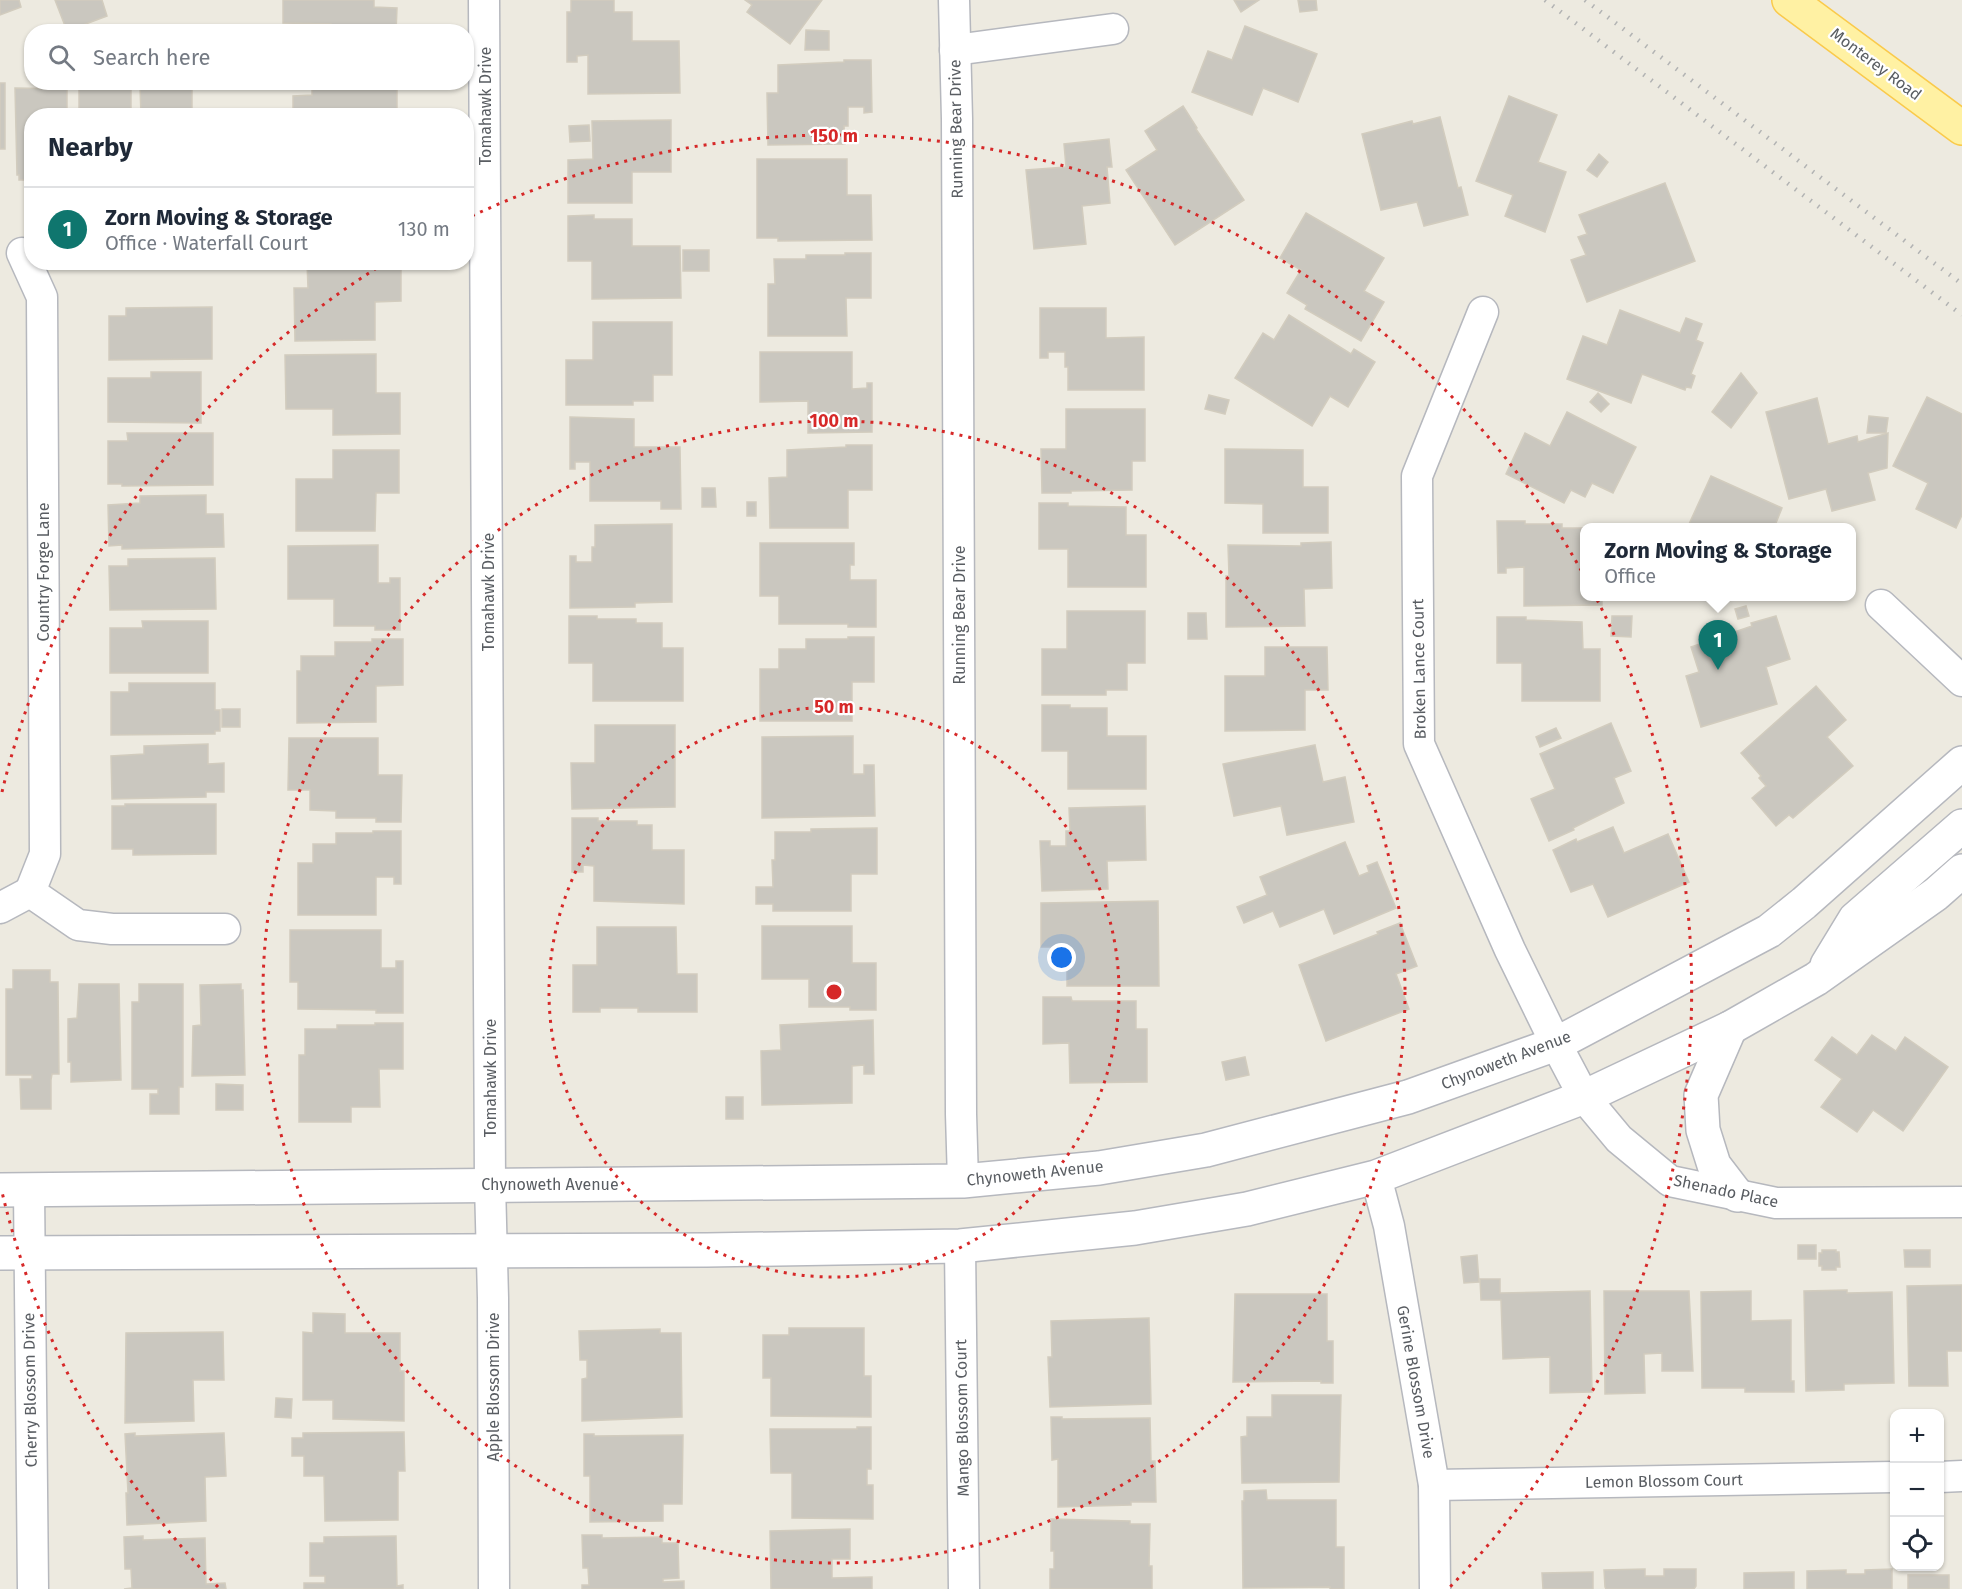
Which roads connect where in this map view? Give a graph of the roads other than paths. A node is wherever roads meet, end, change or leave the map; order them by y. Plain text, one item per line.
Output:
1 (484, 0) edge
2 (954, 0) edge
3 (1790, 0) edge
4 (1113, 29) dead end
5 (955, 50) junction
6 (1962, 128) edge
7 (28, 270) edge
8 (1483, 312) dead end
9 (1881, 605) dead end
10 (1962, 681) edge
11 (1962, 763) edge
12 (1962, 826) edge
13 (1962, 871) edge
14 (30, 892) junction
15 (0, 908) edge
16 (225, 928) dead end
17 (1816, 979) junction
18 (1730, 1028) junction
19 (1556, 1044) junction
20 (1584, 1097) junction
21 (1376, 1178) junction
22 (963, 1181) junction
23 (490, 1184) junction
24 (14, 1190) edge
25 (1737, 1195) junction
26 (1962, 1202) edge
27 (960, 1246) junction
28 (492, 1250) junction
29 (14, 1252) edge
30 (1962, 1476) edge
31 (1890, 1477) edge
32 (1944, 1477) edge
33 (1434, 1485) junction
34 (33, 1589) edge
35 (494, 1589) edge
36 (964, 1589) edge
37 (1435, 1589) edge

1 - 23 street, Tomahawk Drive
2 - 5 street, Running Bear Drive
3 - 6 main road, Monterey Road
4 - 5 street, Running Bear Drive
5 - 22 street, Running Bear Drive
7 - 14 street, Country Forge Lane
8 - 19 street, Broken Lance Court
9 - 10 street
11 - 19 street, Chynoweth Avenue
12 - 17 street
13 - 17 street
14 - 15 street
14 - 16 street
17 - 18 street
18 - 20 street
18 - 25 street
19 - 20 street, Shenado Place
19 - 22 street, Chynoweth Avenue
20 - 21 street
20 - 25 street, Shenado Place
21 - 27 street
21 - 33 street, Gerine Blossom Drive
22 - 23 street, Chynoweth Avenue
23 - 24 street, Chynoweth Avenue
23 - 28 street, Apple Blossom Drive
24 - 29 street, Cherry Blossom Drive
25 - 26 street, Shenado Place
27 - 28 street
27 - 36 street, Mango Blossom Court
28 - 29 street
28 - 35 street, Apple Blossom Drive
29 - 34 street, Cherry Blossom Drive
30 - 32 street
31 - 33 street, Lemon Blossom Court
33 - 37 street, Gerine Blossom Drive

